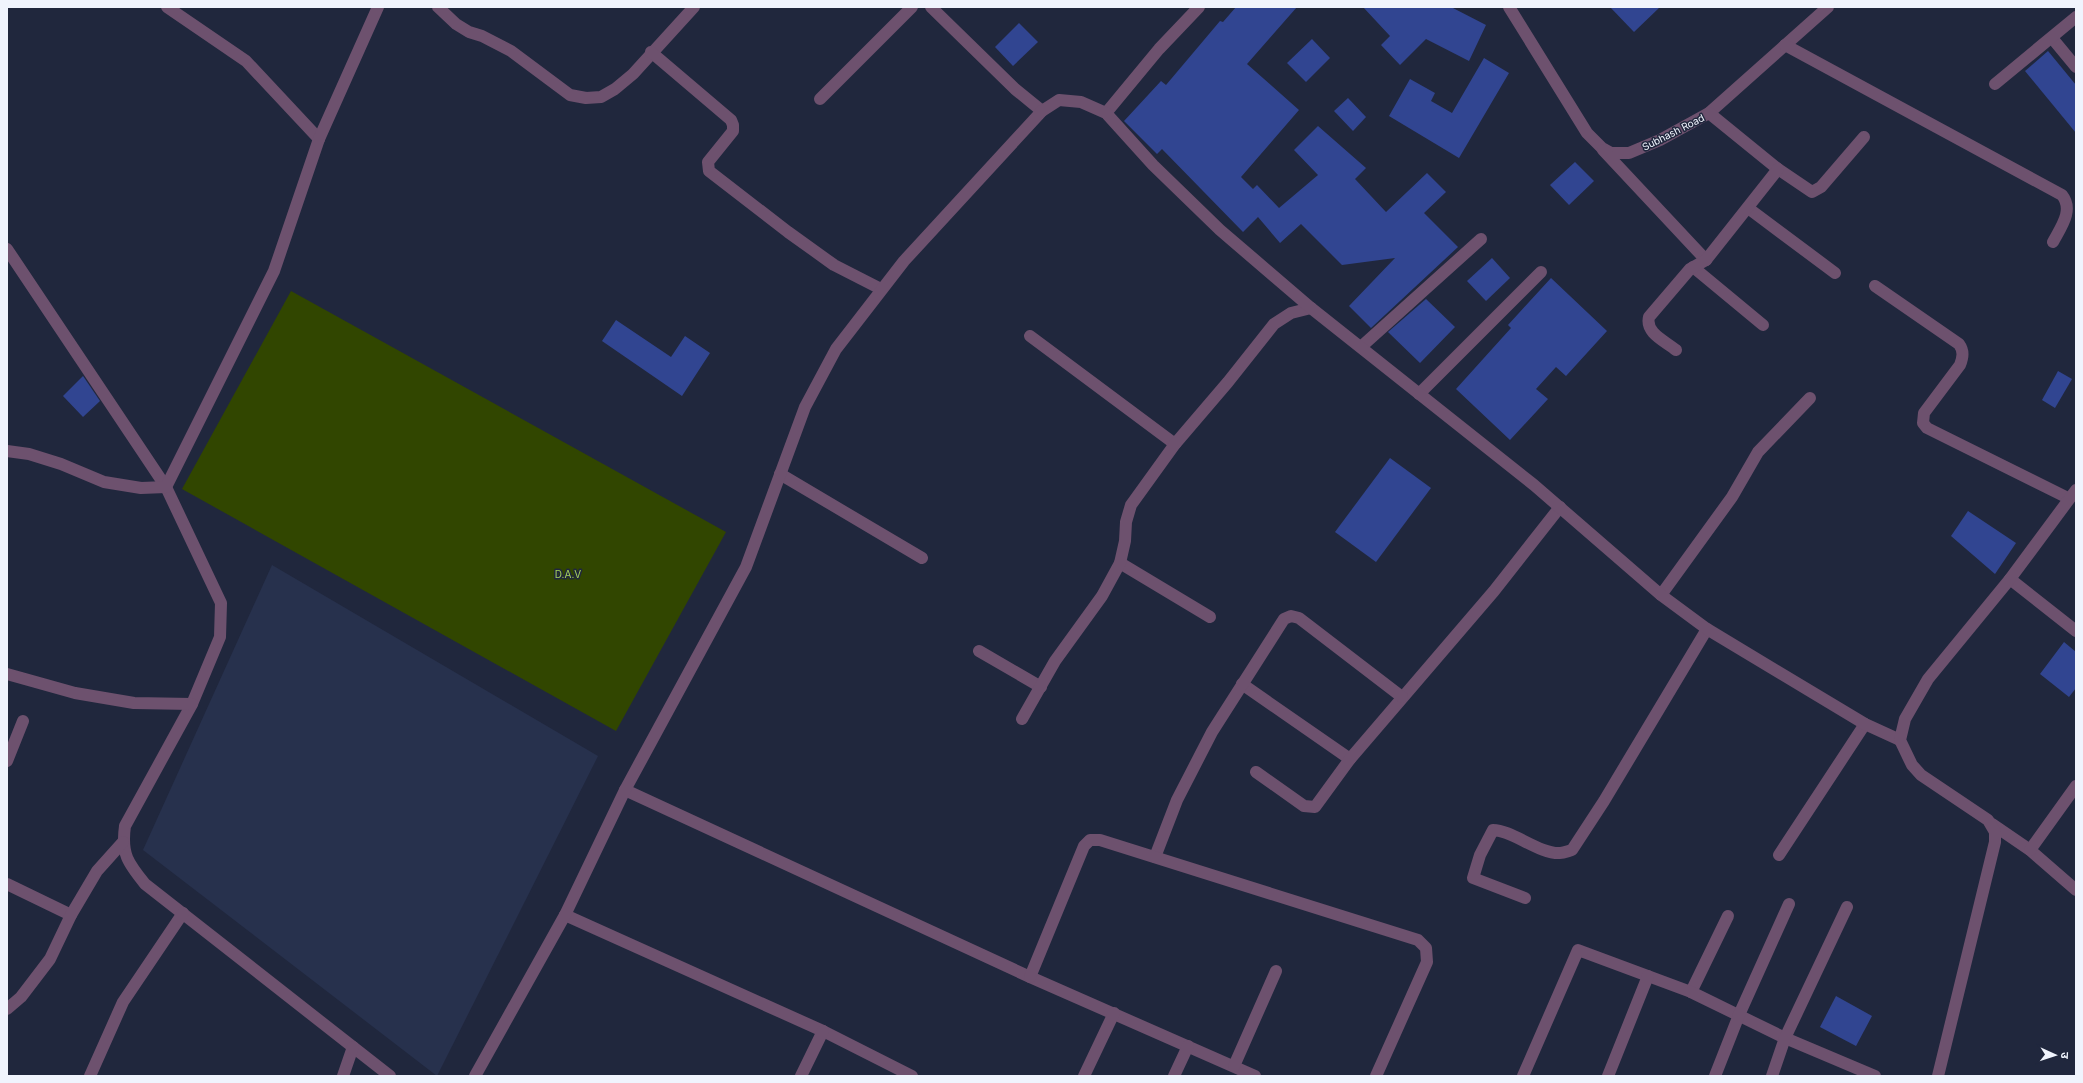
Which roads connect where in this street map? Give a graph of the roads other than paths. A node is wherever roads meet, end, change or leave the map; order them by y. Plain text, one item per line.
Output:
1 (167, 7) edge
2 (378, 7) edge
3 (438, 7) edge
4 (694, 7) edge
5 (912, 7) edge
6 (931, 7) edge
7 (1199, 7) edge
8 (1509, 7) edge
9 (1828, 7) edge
10 (2076, 17) edge
11 (2052, 38) junction
12 (1785, 44) junction
13 (651, 52) junction
14 (2076, 67) edge
15 (1995, 84) dead end
16 (820, 99) dead end
17 (1042, 111) junction
18 (1106, 113) junction
19 (1709, 114) junction
20 (1864, 137) dead end
21 (319, 139) junction
22 (1596, 143) junction
23 (1778, 169) junction
24 (1748, 208) junction
25 (1481, 239) dead end
26 (2054, 242) dead end
27 (7, 249) edge
28 (1706, 260) junction
29 (1693, 267) junction
30 (1542, 272) dead end
31 (1835, 273) dead end
32 (1875, 286) dead end
33 (881, 289) junction
34 (1311, 308) junction
35 (1763, 325) dead end
36 (1030, 336) dead end
37 (1362, 346) junction
38 (1676, 350) dead end
39 (1419, 394) junction
40 (1810, 398) dead end
41 (1175, 444) junction
42 (7, 451) edge
43 (780, 474) junction
44 (166, 486) junction
45 (2072, 494) edge
46 (1560, 506) junction
47 (922, 558) dead end
48 (1120, 563) junction
49 (2010, 579) junction
50 (1661, 595) junction
51 (1210, 617) dead end
52 (1707, 629) junction
53 (2076, 631) edge
54 (979, 651) dead end
55 (7, 674) edge
56 (1242, 684) junction
57 (1040, 687) junction
58 (1402, 697) junction
59 (192, 704) junction
60 (1022, 719) dead end
61 (24, 722) dead end
62 (1865, 724) junction
63 (1900, 740) junction
64 (1350, 759) junction
65 (7, 761) edge
66 (1256, 772) dead end
67 (2076, 786) edge
68 (625, 790) junction
69 (1992, 824) junction
70 (123, 842) junction
71 (2030, 850) junction
72 (1779, 855) dead end
73 (1155, 858) junction
74 (7, 884) edge
75 (2076, 890) edge
76 (1525, 898) dead end
77 (1789, 904) dead end
78 (1848, 907) dead end
79 (183, 914) junction
80 (71, 915) junction
81 (565, 915) junction
82 (1728, 916) dead end
83 (1276, 970) dead end
84 (1648, 976) junction
85 (1030, 977) junction
86 (1691, 992) junction
87 (7, 1009) edge
88 (1114, 1012) junction
89 (1739, 1015) junction
90 (822, 1031) junction
91 (1785, 1038) junction
92 (1188, 1046) junction
93 (353, 1047) junction
94 (1234, 1066) junction
95 (90, 1076) edge
96 (343, 1076) edge
97 (390, 1076) edge
98 (474, 1076) edge
99 (801, 1076) edge
100 (912, 1076) edge
101 (1084, 1076) edge
102 (1174, 1076) edge
103 (1255, 1076) edge
104 (1376, 1076) edge
105 (1522, 1076) edge
106 (1608, 1076) edge
107 (1715, 1076) edge
108 (1772, 1076) edge
109 (1875, 1076) edge
110 (1938, 1076) edge

1 - 21 street
2 - 21 street
3 - 13 street
4 - 13 street
5 - 16 street
6 - 17 street
7 - 18 street
8 - 22 street, Subhash Road
9 - 12 street, Subhash Road
10 - 11 street
11 - 14 street
11 - 15 street
12 - 19 street, Subhash Road
12 - 26 street
13 - 33 street
17 - 18 street
17 - 33 street
18 - 34 street
19 - 22 street, Subhash Road
19 - 23 street
20 - 23 street
21 - 44 street
22 - 28 street
23 - 24 street
24 - 28 street
24 - 31 street
25 - 37 street
27 - 44 street
28 - 29 street
29 - 35 street
29 - 38 street
30 - 39 street
32 - 45 street
33 - 43 street
34 - 37 street
34 - 41 street
36 - 41 street
37 - 39 street
39 - 46 street
40 - 50 street
41 - 48 street
42 - 44 street
43 - 47 street
43 - 68 street
44 - 59 street
45 - 49 street
46 - 50 street
46 - 58 street
48 - 51 street
48 - 57 street
49 - 53 street
49 - 63 street
50 - 52 street
52 - 62 street
52 - 76 street
54 - 57 street
55 - 59 street
56 - 58 street
56 - 64 street
56 - 73 street
57 - 60 street
58 - 64 street
59 - 70 street
61 - 65 street
62 - 63 street
62 - 72 street
63 - 69 street
64 - 66 street
67 - 71 street
68 - 81 street
68 - 85 street
69 - 71 street
69 - 110 street
70 - 79 street
70 - 80 street
71 - 75 street
73 - 85 street
73 - 104 street
74 - 80 street
77 - 89 street
78 - 91 street
79 - 93 street
79 - 95 street
80 - 87 street
81 - 90 street
81 - 98 street
82 - 86 street
83 - 94 street
84 - 86 street
84 - 105 street
84 - 106 street
85 - 88 street
86 - 89 street
88 - 92 street
88 - 101 street
89 - 91 street
89 - 107 street
90 - 99 street
90 - 100 street
91 - 108 street
91 - 109 street
92 - 94 street
92 - 102 street
93 - 96 street
93 - 97 street
94 - 103 street

